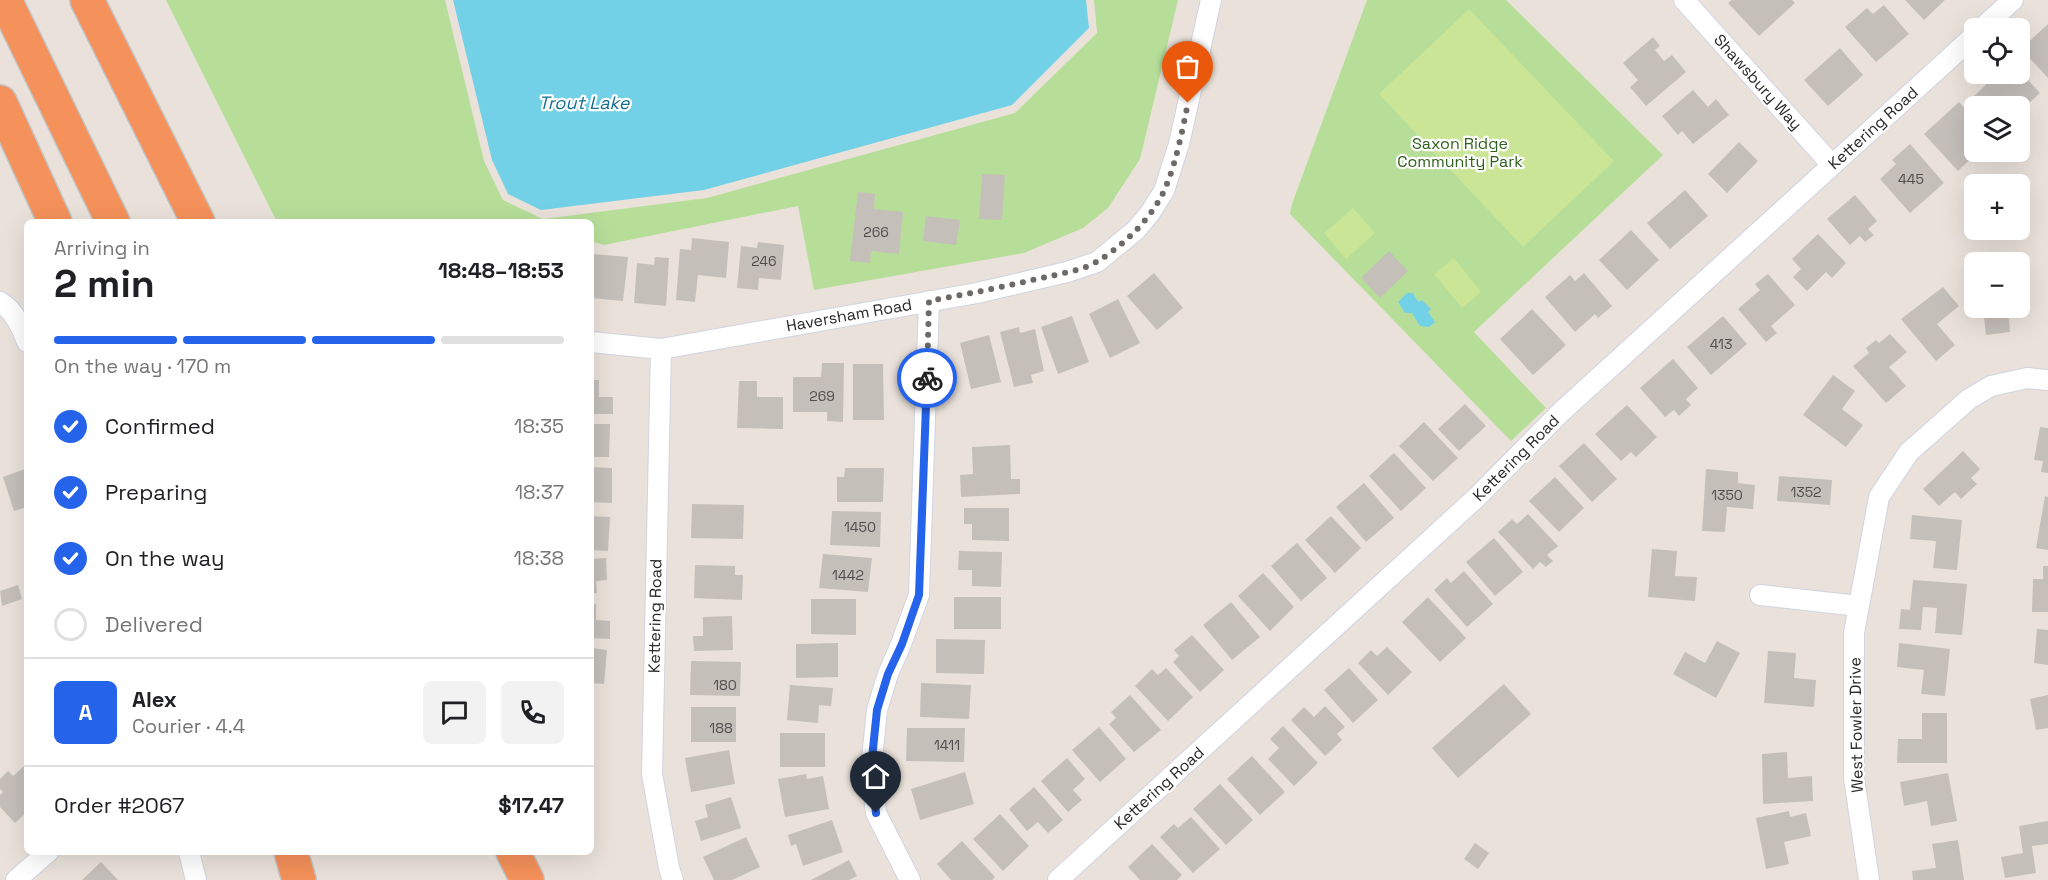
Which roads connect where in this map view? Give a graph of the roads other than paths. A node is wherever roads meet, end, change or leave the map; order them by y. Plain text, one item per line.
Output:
1 (5, 0) edge
2 (87, 0) edge
3 (1211, 0) edge
4 (1684, 0) edge
5 (2013, 0) edge
6 (1993, 18) edge
7 (1964, 45) edge
8 (0, 102) edge
9 (1832, 165) junction
10 (54, 219) edge
11 (112, 219) edge
12 (196, 219) edge
13 (929, 301) junction
14 (0, 302) edge
15 (24, 335) edge
16 (594, 342) edge
17 (661, 349) junction
18 (2048, 380) edge
19 (1760, 595) dead end
20 (1859, 606) junction
21 (45, 855) edge
22 (190, 855) edge
23 (292, 855) edge
24 (514, 855) edge
25 (16, 880) edge
26 (196, 880) edge
27 (299, 880) edge
28 (527, 880) edge
29 (674, 880) edge
30 (910, 880) edge
31 (1058, 880) edge
32 (1869, 880) edge

1 - 11 highway
2 - 12 highway
3 - 13 street, Haversham Road
4 - 9 street, Shawsbury Way
5 - 6 street
7 - 9 street, Kettering Road
8 - 10 highway
9 - 31 street, Kettering Road
13 - 17 street, Haversham Road
13 - 30 street
14 - 15 street
16 - 17 street, Haversham Road
17 - 29 street, Kettering Road
18 - 20 street, West Fowler Drive
19 - 20 street
20 - 32 street, West Fowler Drive
21 - 25 street
22 - 26 street
23 - 27 highway
24 - 28 highway

